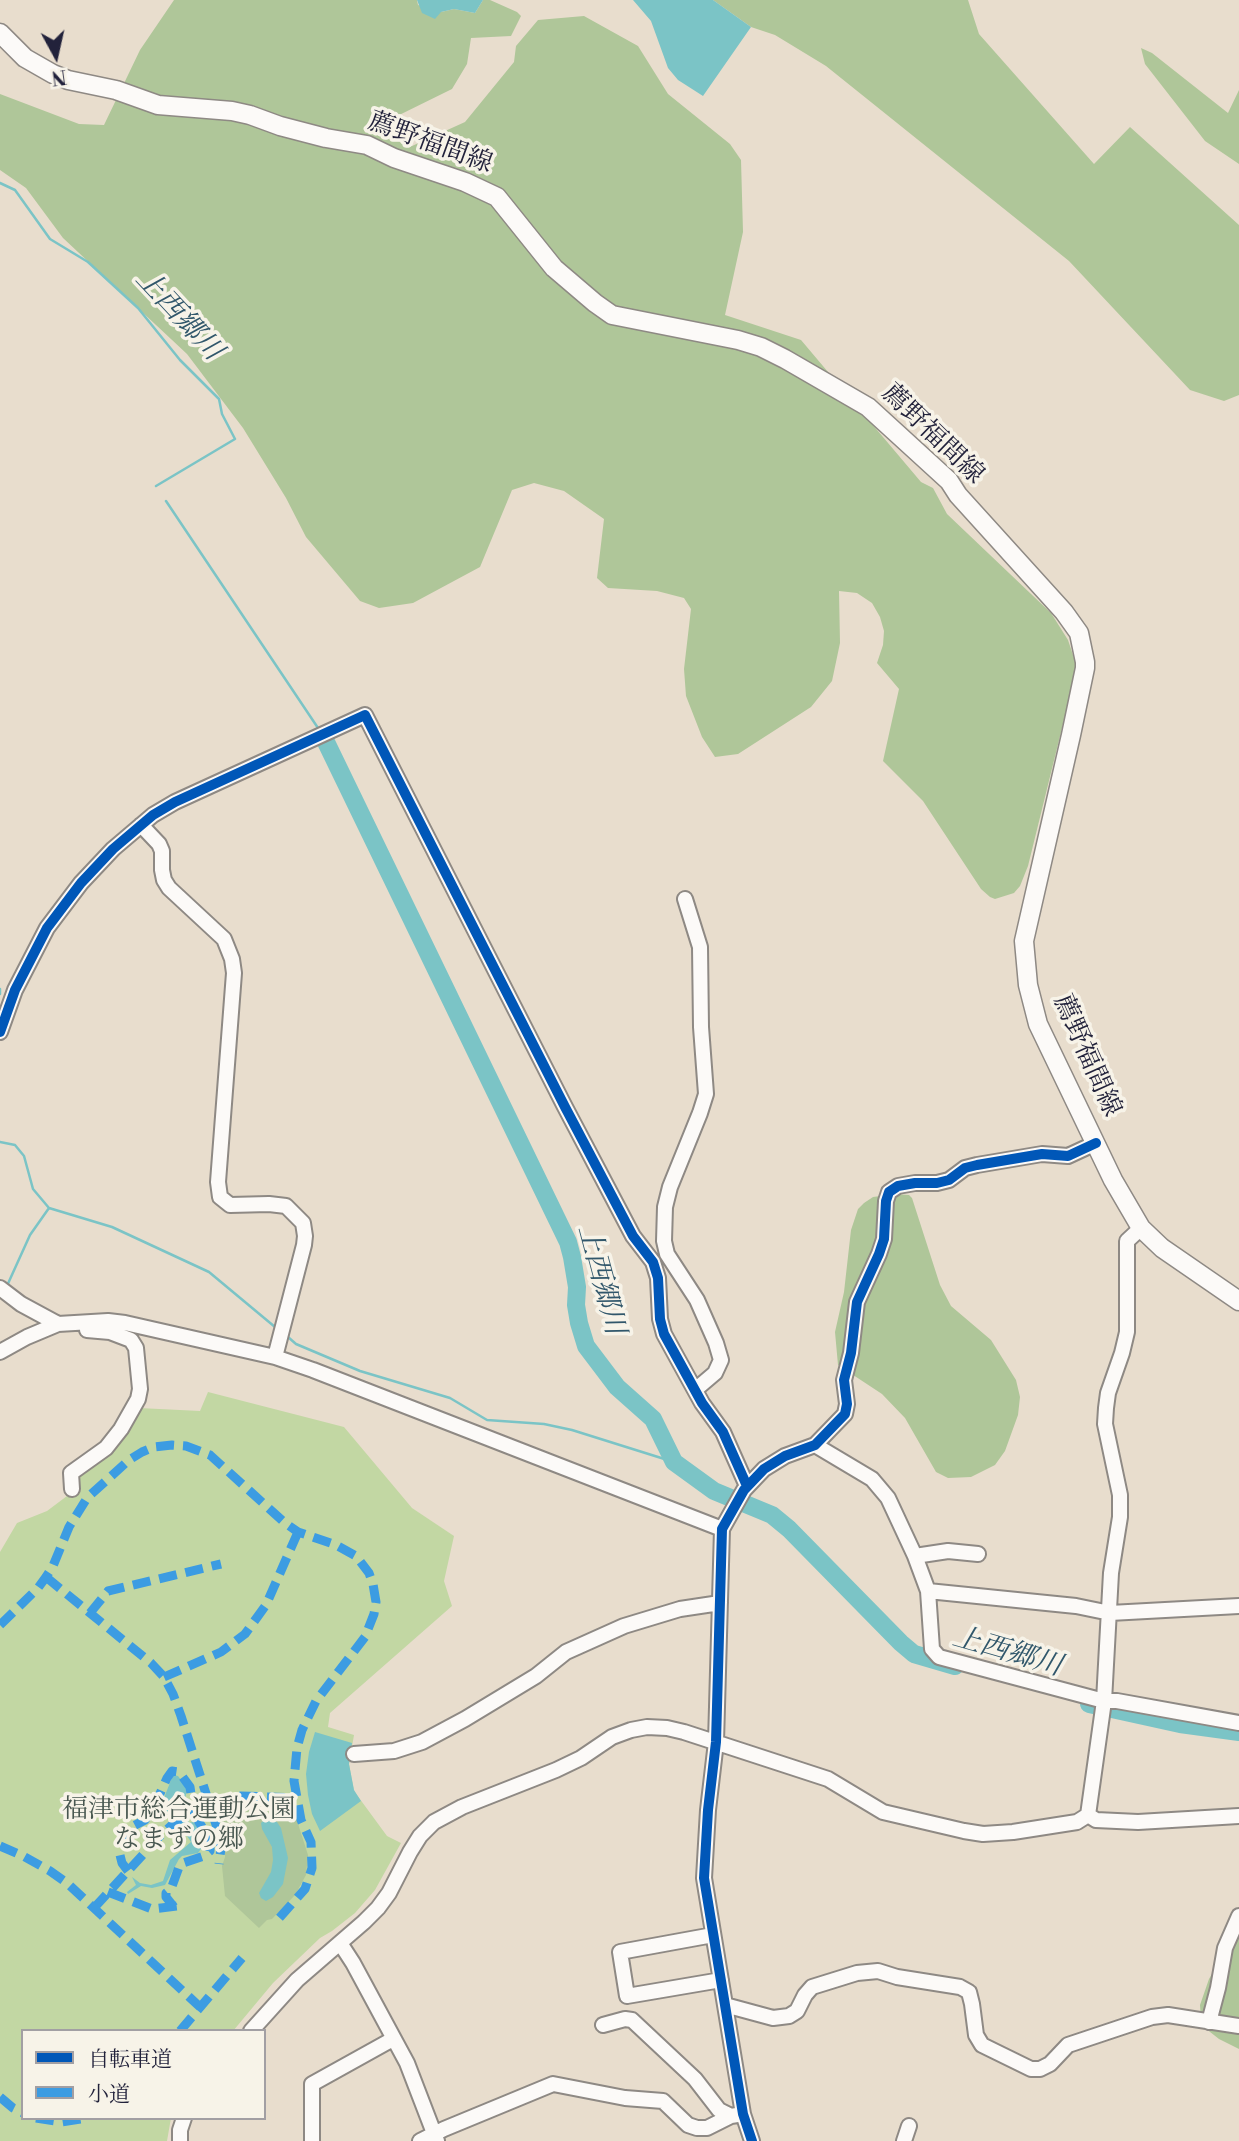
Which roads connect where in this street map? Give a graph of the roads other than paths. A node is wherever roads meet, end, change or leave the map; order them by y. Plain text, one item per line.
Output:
1 (0, 33) edge
2 (141, 825) junction
3 (685, 899) dead end
4 (0, 1032) edge
5 (1096, 1143) junction
6 (1141, 1228) junction
7 (0, 1288) edge
8 (1239, 1301) edge
9 (58, 1324) junction
10 (36, 1334) junction
11 (0, 1352) edge
12 (275, 1357) junction
13 (695, 1391) junction
14 (815, 1445) junction
15 (746, 1488) junction
16 (72, 1489) dead end
17 (722, 1529) junction
18 (978, 1554) dead end
19 (915, 1556) junction
20 (928, 1591) junction
21 (720, 1603) junction
22 (1239, 1606) edge
23 (1110, 1613) junction
24 (1103, 1708) junction
25 (1239, 1723) edge
26 (716, 1742) junction
27 (354, 1754) dead end
28 (1088, 1815) junction
29 (1238, 1820) edge
30 (1239, 1916) edge
31 (713, 1935) junction
32 (340, 1943) junction
33 (721, 1980) junction
34 (725, 2005) junction
35 (1209, 2022) junction
36 (604, 2025) dead end
37 (1239, 2026) edge
38 (253, 2029) edge
39 (393, 2039) junction
40 (737, 2115) junction
41 (183, 2120) edge
42 (909, 2126) dead end
43 (436, 2138) edge
44 (180, 2141) edge
45 (312, 2141) edge
46 (420, 2141) edge
47 (752, 2141) edge
48 (904, 2141) edge

1 - 5 main road, 薦野福間線
2 - 4 street
2 - 12 street
2 - 13 street
3 - 13 street
5 - 6 main road, 薦野福間線
5 - 14 street
6 - 8 main road, 薦野福間線
6 - 23 street
7 - 9 street
9 - 10 street
9 - 12 street
10 - 11 street
10 - 16 street
12 - 17 street
13 - 15 street
14 - 15 street
14 - 19 street
15 - 17 street
17 - 21 street
18 - 19 street
19 - 20 street
20 - 23 street
20 - 24 street
21 - 26 street
21 - 27 street
22 - 23 street
23 - 24 street
24 - 25 street
24 - 28 street
26 - 28 street
26 - 31 street
26 - 32 street
28 - 29 street
30 - 35 street
31 - 33 street
31 - 33 street
32 - 38 street
32 - 39 street
33 - 34 street
34 - 35 street
34 - 40 street
35 - 37 street
36 - 40 street
39 - 43 street
39 - 45 street
40 - 43 street
40 - 47 street
41 - 44 street
42 - 48 street
43 - 46 street

